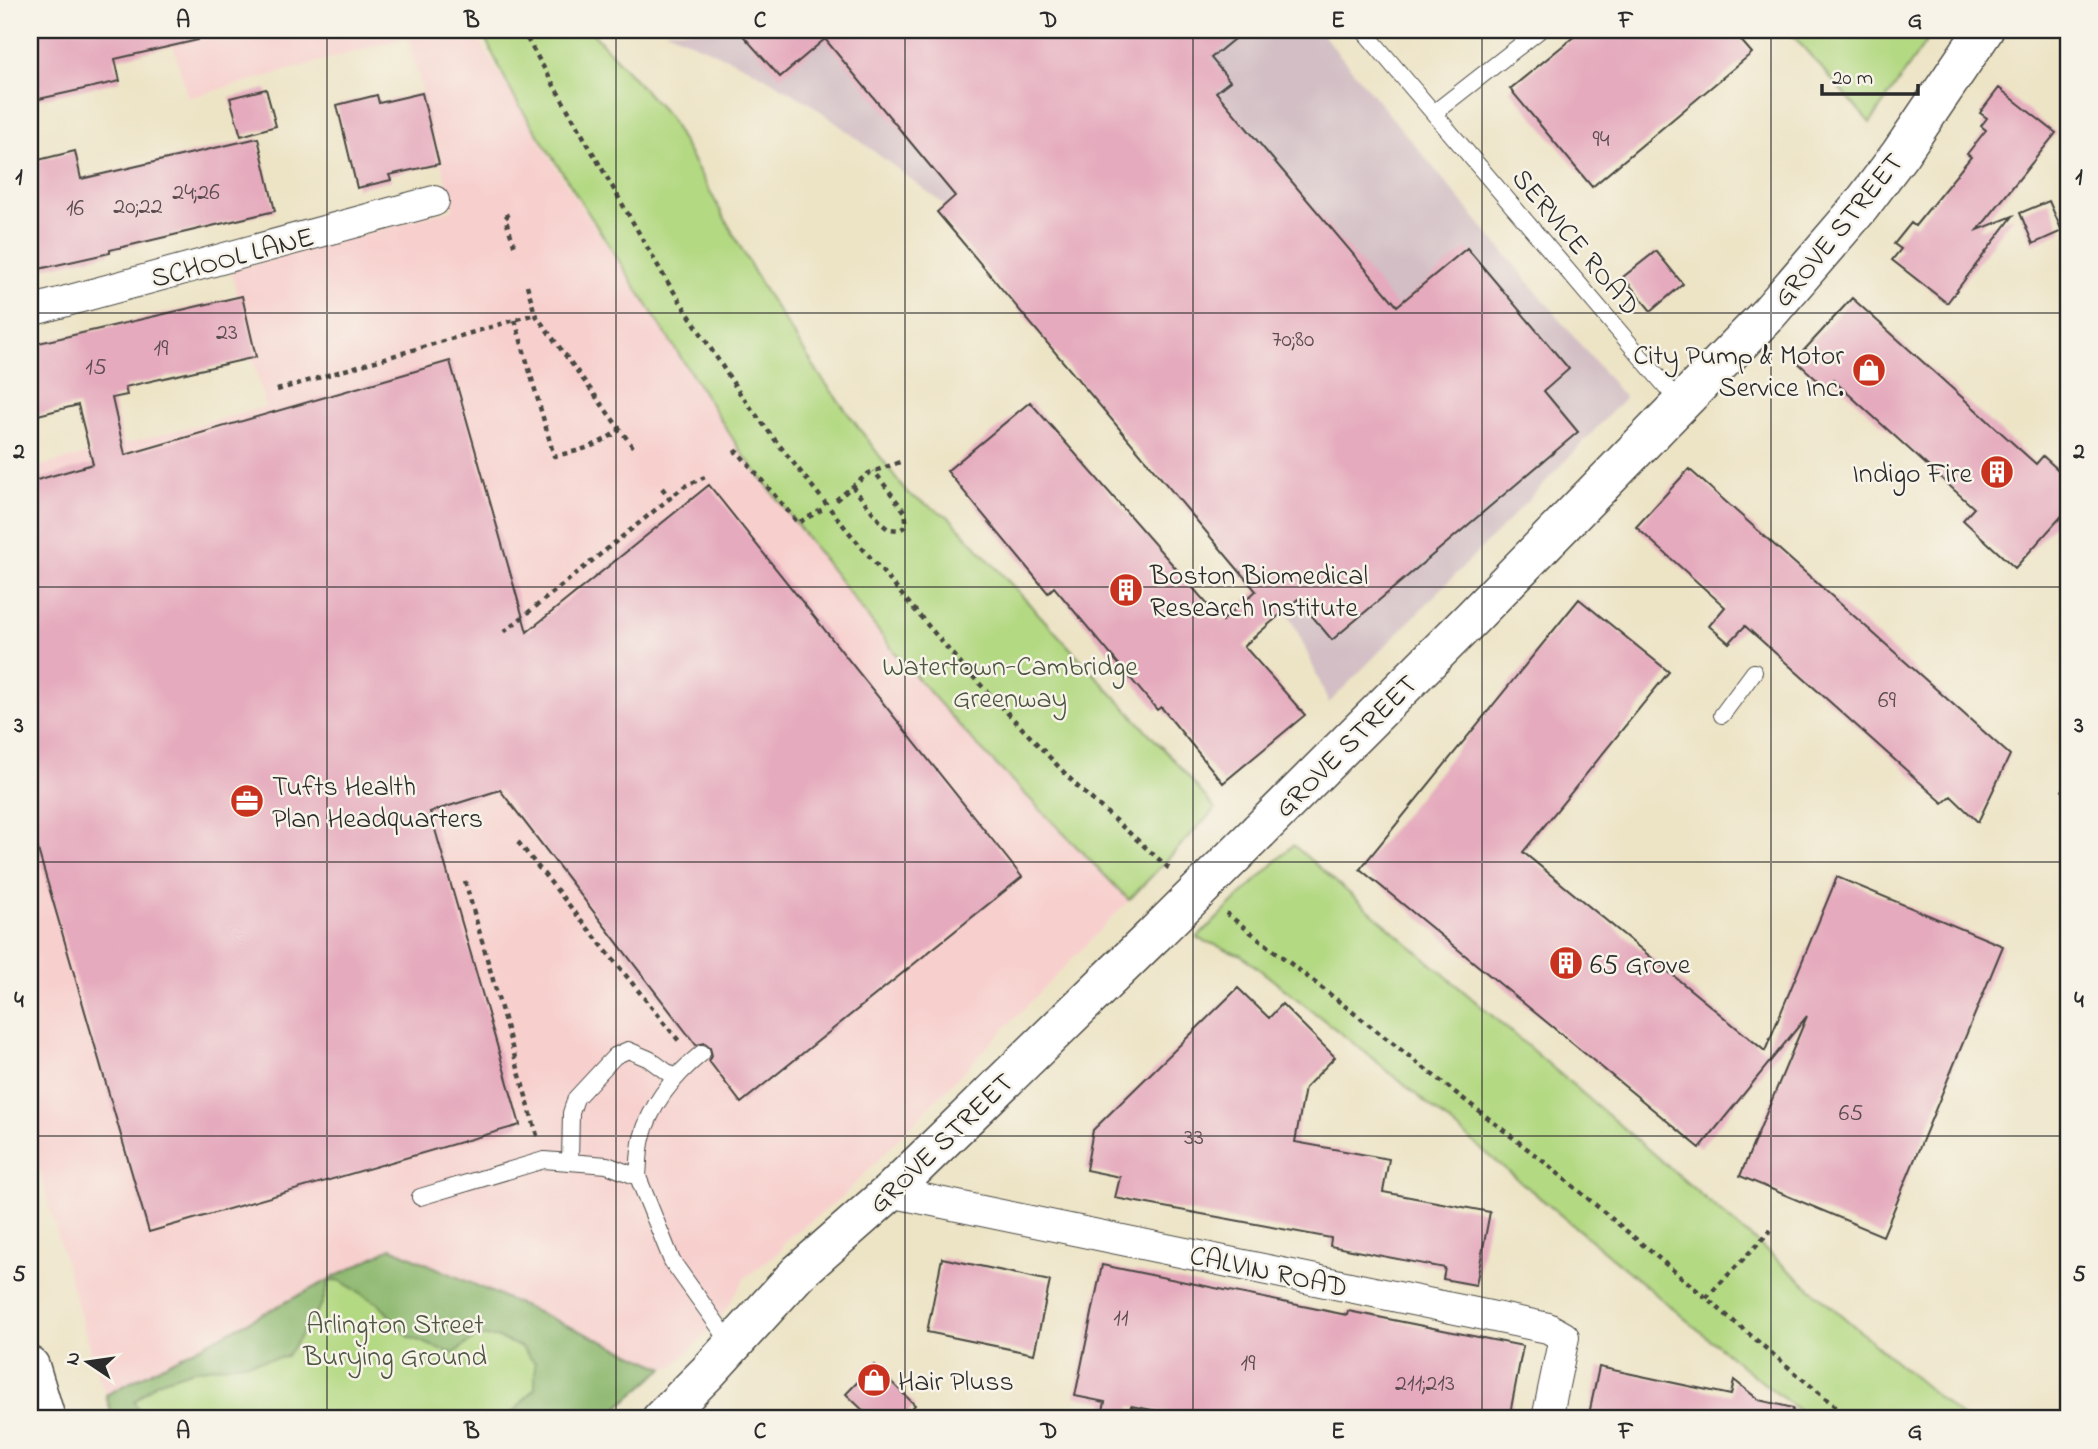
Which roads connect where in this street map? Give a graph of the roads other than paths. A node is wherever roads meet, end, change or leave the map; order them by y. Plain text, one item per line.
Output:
1 (1363, 30) edge
2 (1540, 30) edge
3 (1984, 30) edge
4 (1435, 113) junction
5 (434, 201) dead end
6 (30, 310) edge
7 (1679, 403) junction
8 (1754, 672) dead end
9 (1722, 715) dead end
10 (702, 1052) dead end
11 (675, 1078) junction
12 (570, 1162) junction
13 (638, 1177) junction
14 (890, 1192) junction
15 (420, 1197) dead end
16 (720, 1358) junction
17 (30, 1366) edge
18 (46, 1419) edge
19 (660, 1419) edge
20 (699, 1419) edge
21 (1547, 1419) edge

1 - 4 lane, SERVICE ROAD
2 - 4 lane
3 - 7 street, GROVE STREET
4 - 7 lane, SERVICE ROAD
5 - 6 street, SCHOOL LANE
7 - 14 street, GROVE STREET, bridge
8 - 9 lane
10 - 11 lane
11 - 12 lane
11 - 13 lane
12 - 13 lane
12 - 15 lane
13 - 16 lane
14 - 16 street, GROVE STREET
14 - 21 street, CALVIN ROAD
16 - 19 street, GROVE STREET
16 - 20 street
17 - 18 street

